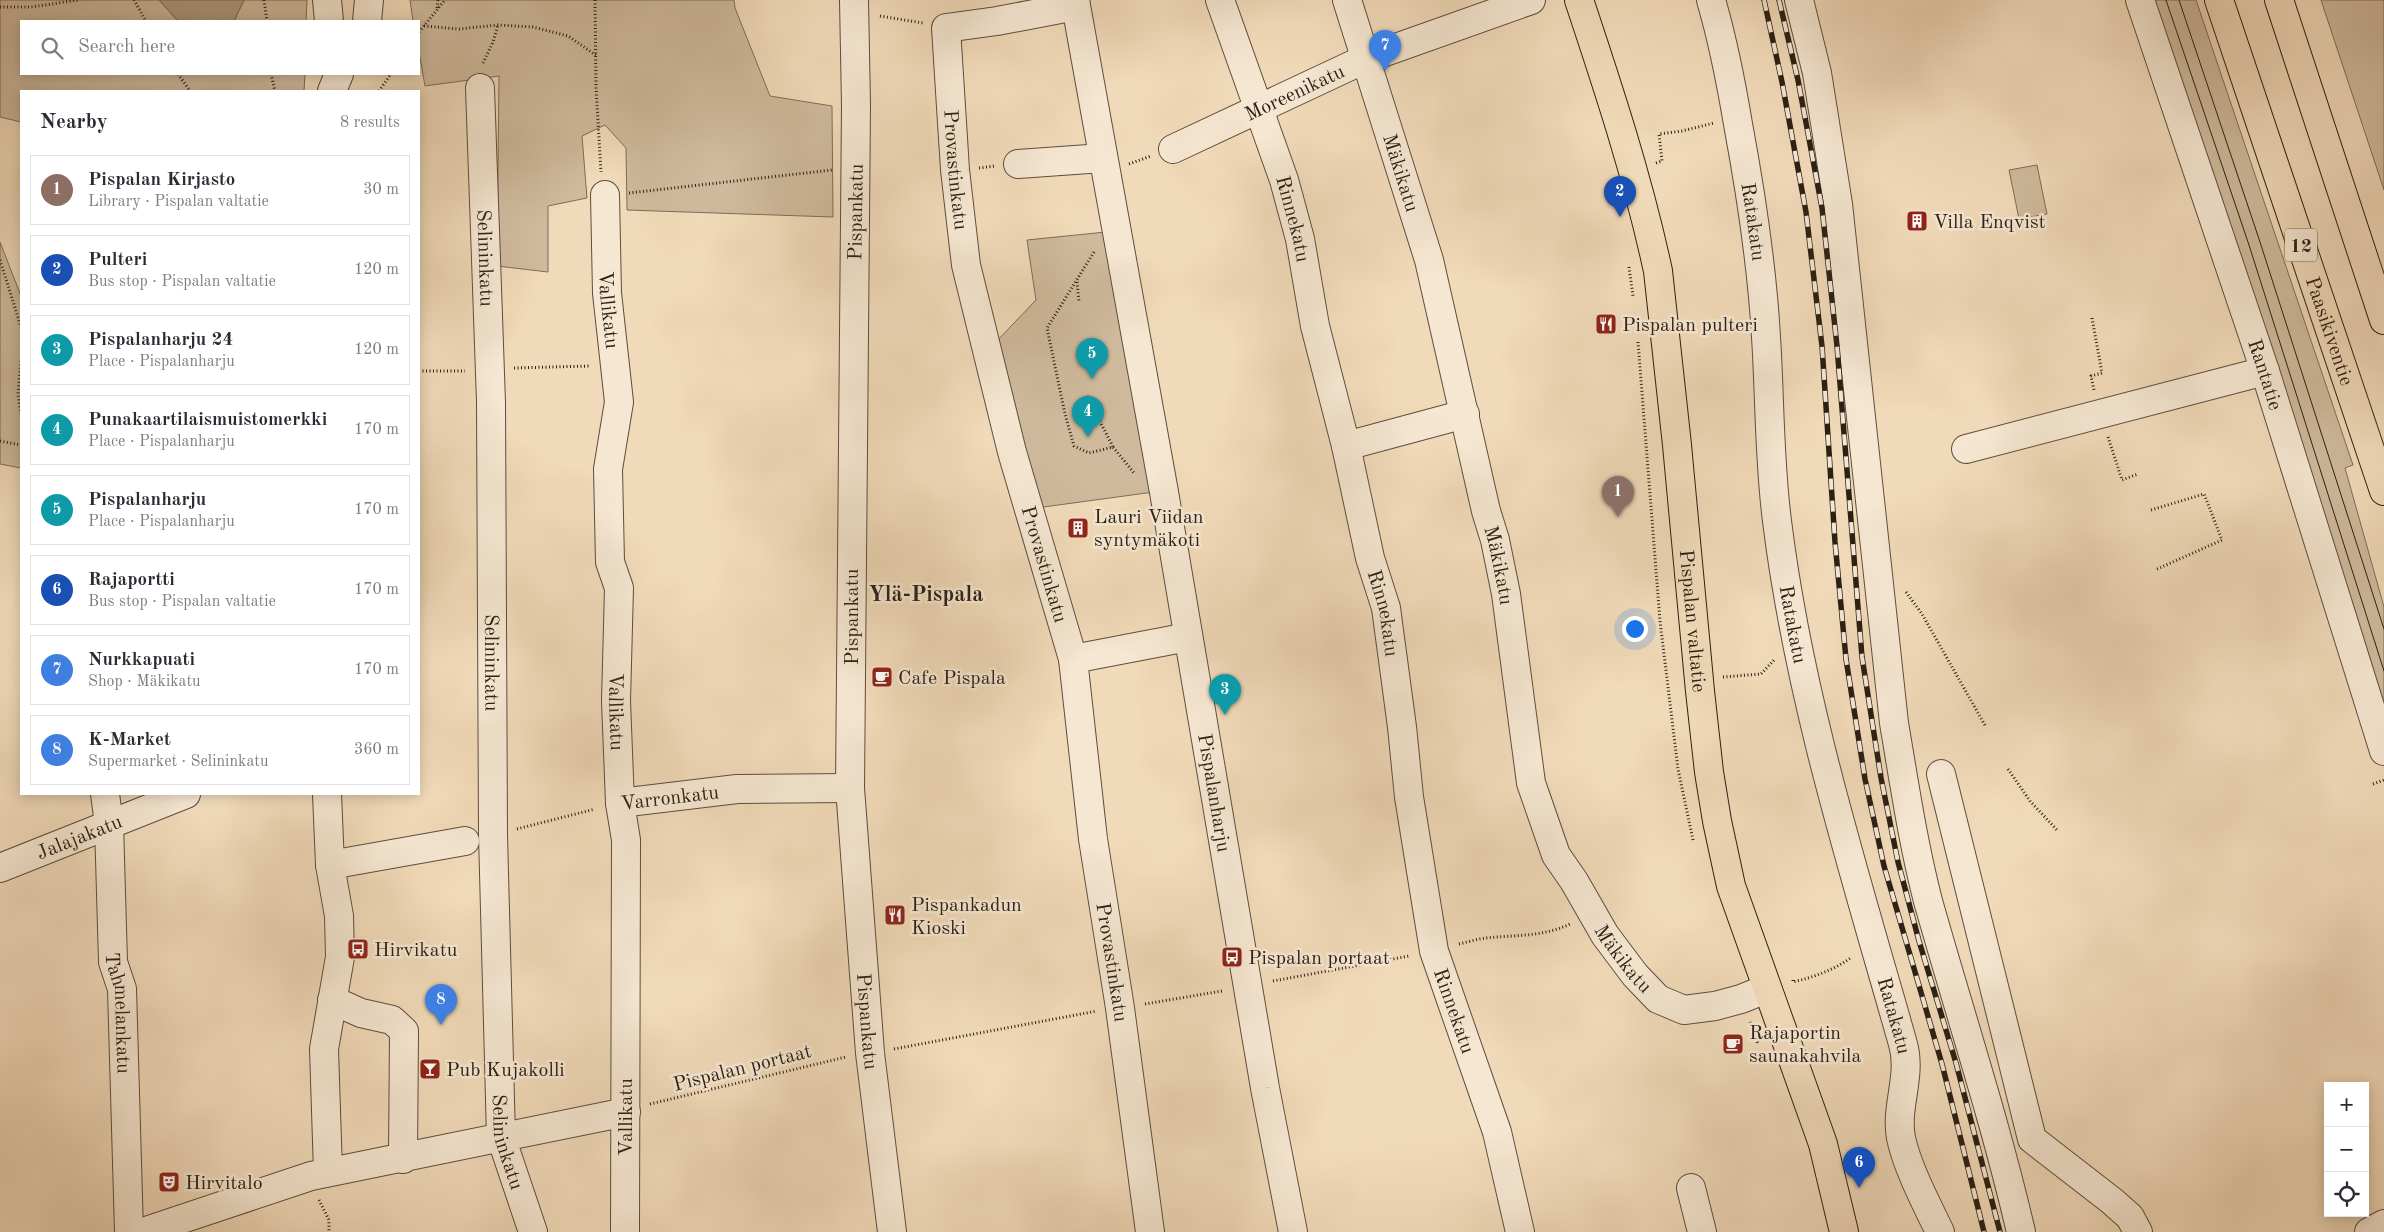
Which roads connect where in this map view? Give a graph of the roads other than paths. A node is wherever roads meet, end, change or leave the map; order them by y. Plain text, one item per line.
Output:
1 (327, 0) edge
2 (369, 0) edge
3 (854, 0) edge
4 (1220, 0) edge
5 (1346, 0) edge
6 (1531, 0) edge
7 (1579, 0) edge
8 (1711, 0) edge
9 (1799, 0) edge
10 (2140, 0) edge
11 (2219, 0) edge
12 (2279, 0) edge
13 (1075, 3) edge
14 (329, 20) edge
15 (367, 20) edge
16 (1365, 59) junction
17 (339, 75) edge
18 (480, 88) road end
19 (332, 90) edge
20 (1260, 109) junction
21 (1173, 149) dead end
22 (1103, 158) junction
23 (1018, 164) road end
24 (603, 185) road end
25 (2384, 320) edge
26 (2265, 371) junction
27 (1465, 414) junction
28 (1346, 446) junction
29 (1966, 449) dead end
30 (2384, 491) edge
31 (1188, 638) junction
32 (1073, 659) junction
33 (2384, 751) edge
34 (1941, 774) dead end
35 (850, 788) junction
36 (105, 795) edge
37 (183, 795) edge
38 (327, 795) edge
39 (620, 803) junction
40 (109, 824) junction
41 (465, 841) dead end
42 (330, 865) junction
43 (0, 868) edge
44 (1766, 989) junction
45 (332, 1000) junction
46 (636, 1108) junction
47 (501, 1137) junction
48 (403, 1159) junction
49 (328, 1172) junction
50 (1691, 1188) dead end
51 (2384, 1224) edge
52 (2134, 1225) edge
53 (129, 1232) edge
54 (143, 1232) edge
55 (533, 1232) edge
56 (625, 1232) edge
57 (892, 1232) edge
58 (1150, 1232) edge
59 (1293, 1232) edge
60 (1520, 1232) edge
61 (1702, 1232) edge
62 (1844, 1232) edge
63 (1940, 1232) edge
64 (2020, 1232) edge
65 (2369, 1232) edge

1 - 14 street
2 - 15 street
3 - 35 street, Pispankatu
4 - 20 street, Rinnekatu
5 - 16 street, Mäkikatu
6 - 16 street, Moreenikatu
7 - 44 main road, Pispalan valtatie
8 - 63 street, Ratakatu
9 - 64 street
10 - 26 street, Rantatie
11 - 30 main road, Paasikiventie / 12
12 - 25 main road
13 - 22 street, Pispalanharju
13 - 32 street, Provastinkatu
16 - 20 street, Moreenikatu
16 - 27 street, Mäkikatu
17 - 19 street
18 - 47 street, Selininkatu
20 - 21 street, Moreenikatu
20 - 28 street, Rinnekatu
22 - 23 street
22 - 31 street, Pispalanharju
24 - 39 street, Vallikatu
26 - 29 street
26 - 33 street, Rantatie
27 - 28 street
27 - 44 street, Mäkikatu
28 - 60 street, Rinnekatu
31 - 32 street
31 - 59 street, Pispalanharju
32 - 58 street, Provastinkatu
34 - 52 street
35 - 39 street, Varronkatu
35 - 57 street, Pispankatu
36 - 40 street, Tahmelankatu
37 - 40 street, Jalajakatu
38 - 42 street
39 - 46 street, Vallikatu
40 - 43 street, Jalajakatu
40 - 53 street, Tahmelankatu
41 - 42 street
42 - 45 street
44 - 62 main road, Pispalan valtatie
45 - 48 street
45 - 49 street
46 - 47 street
46 - 56 street, Vallikatu
47 - 48 street
47 - 55 street, Selininkatu
48 - 49 street
49 - 54 street
50 - 61 street
51 - 65 street

